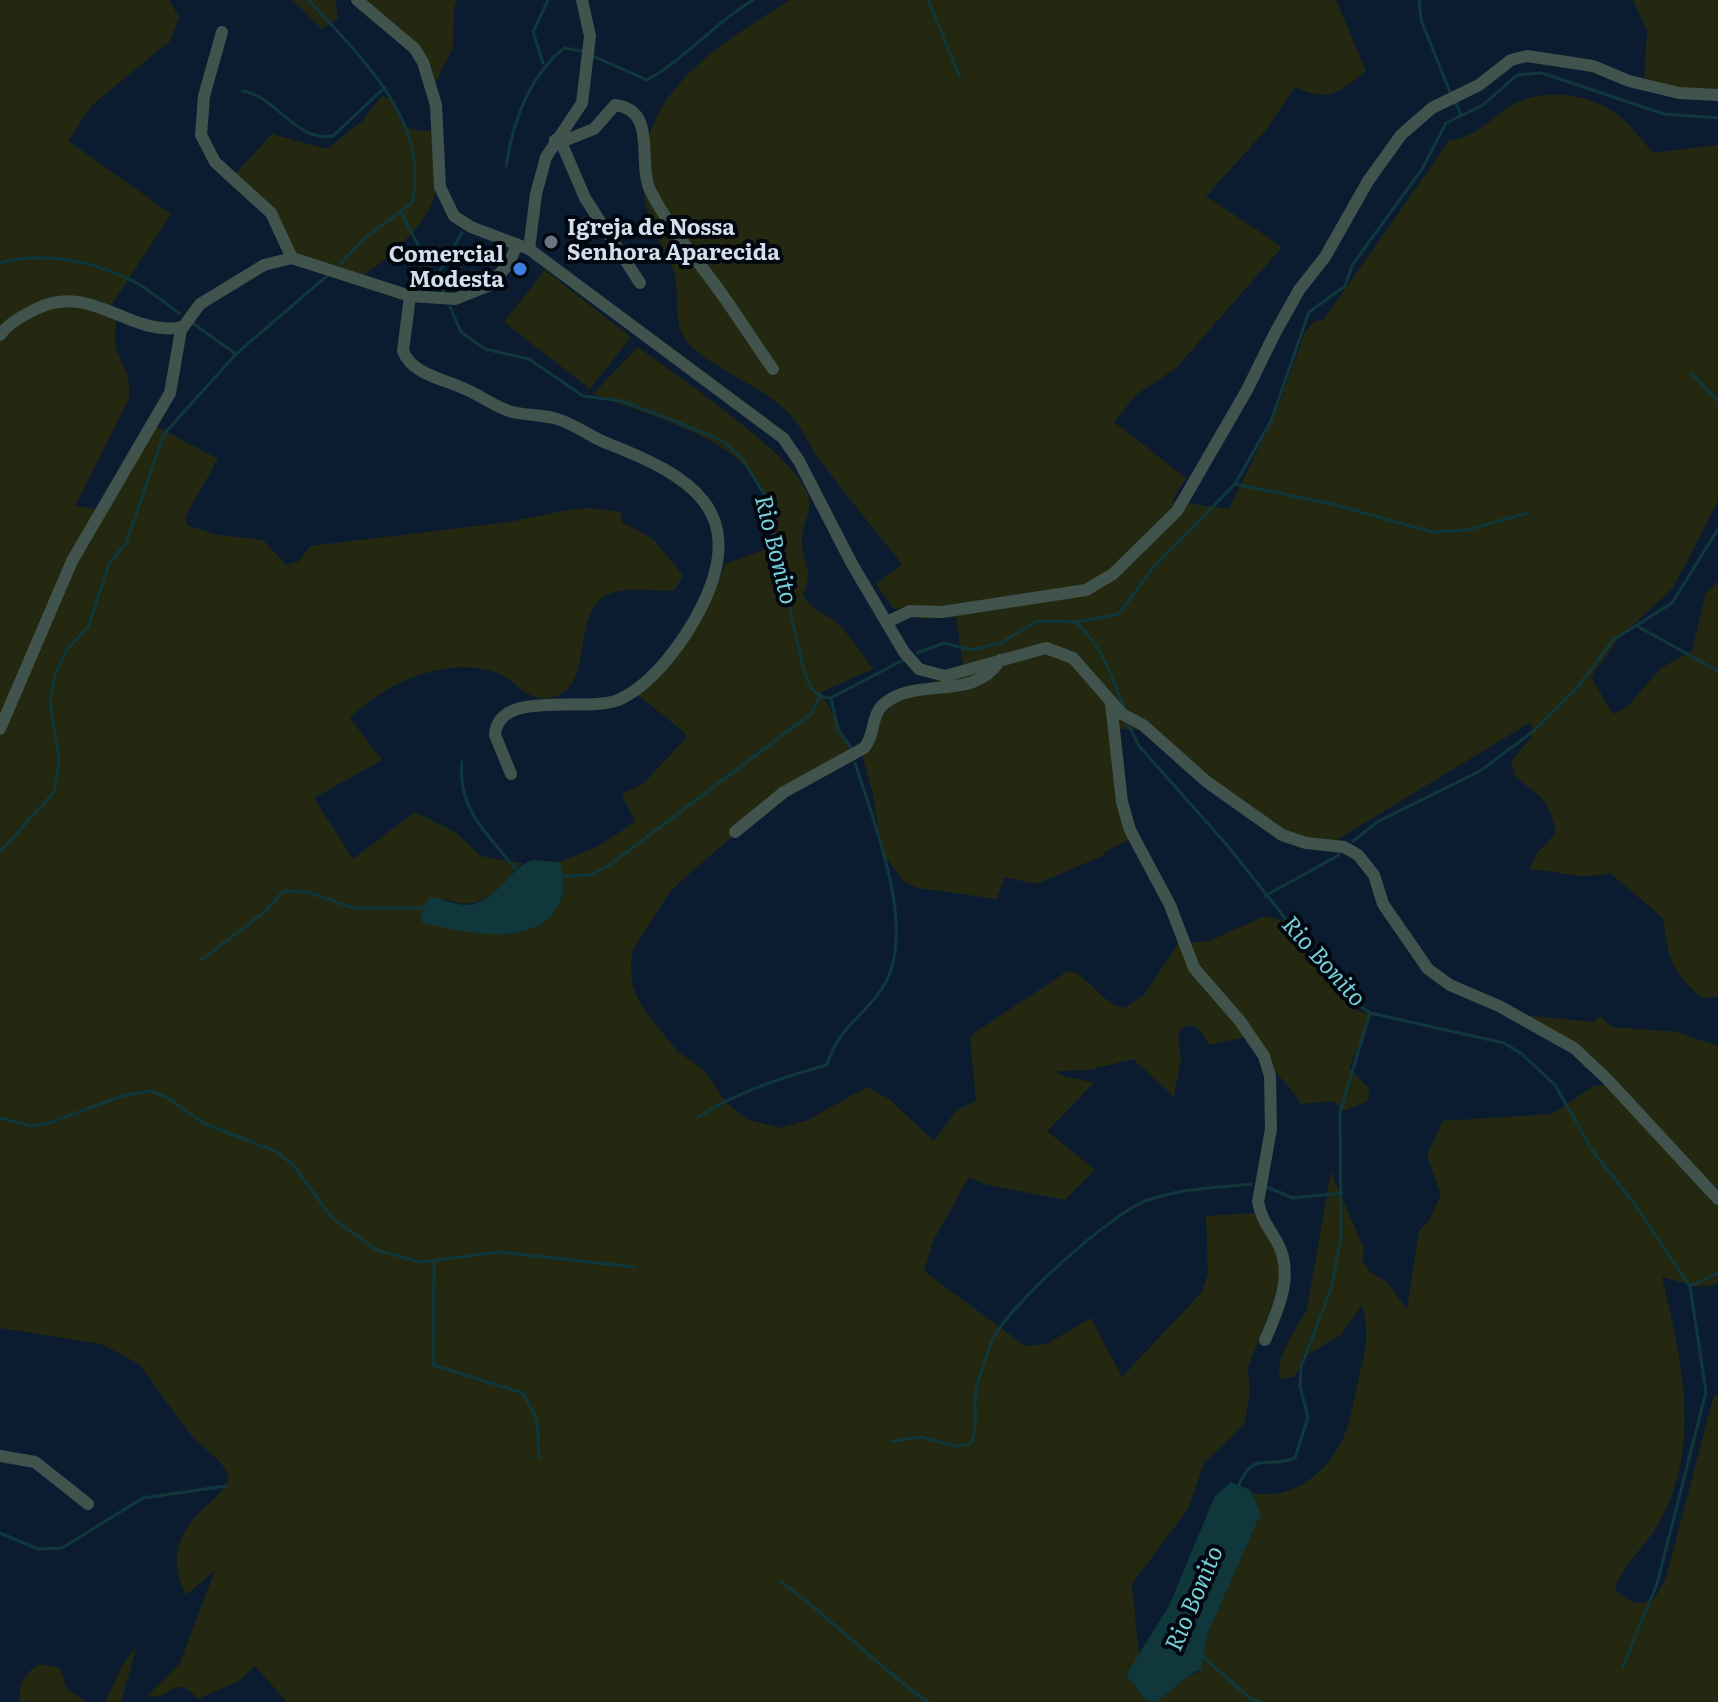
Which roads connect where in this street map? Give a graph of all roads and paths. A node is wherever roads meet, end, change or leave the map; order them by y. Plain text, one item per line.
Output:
1 (357, 0) edge
2 (582, 0) edge
3 (222, 32) dead end
4 (1718, 95) edge
5 (558, 141) junction
6 (523, 246) junction
7 (292, 258) junction
8 (640, 283) dead end
9 (410, 296) junction
10 (182, 327) junction
11 (0, 335) edge
12 (773, 369) dead end
13 (887, 622) junction
14 (1000, 660) junction
15 (1111, 703) junction
16 (0, 729) edge
17 (511, 774) dead end
18 (735, 832) dead end
19 (1718, 1199) edge
20 (1265, 1340) dead end
21 (0, 1456) edge
22 (88, 1504) dead end

1 - 6 street
2 - 5 street
3 - 7 street
4 - 13 street
5 - 6 street
5 - 8 street
5 - 12 street
6 - 9 street
6 - 13 street
7 - 9 street
7 - 10 street
9 - 17 street
10 - 11 street
10 - 16 street
13 - 14 street
14 - 15 street
14 - 18 street
15 - 19 street
15 - 20 street
21 - 22 street

